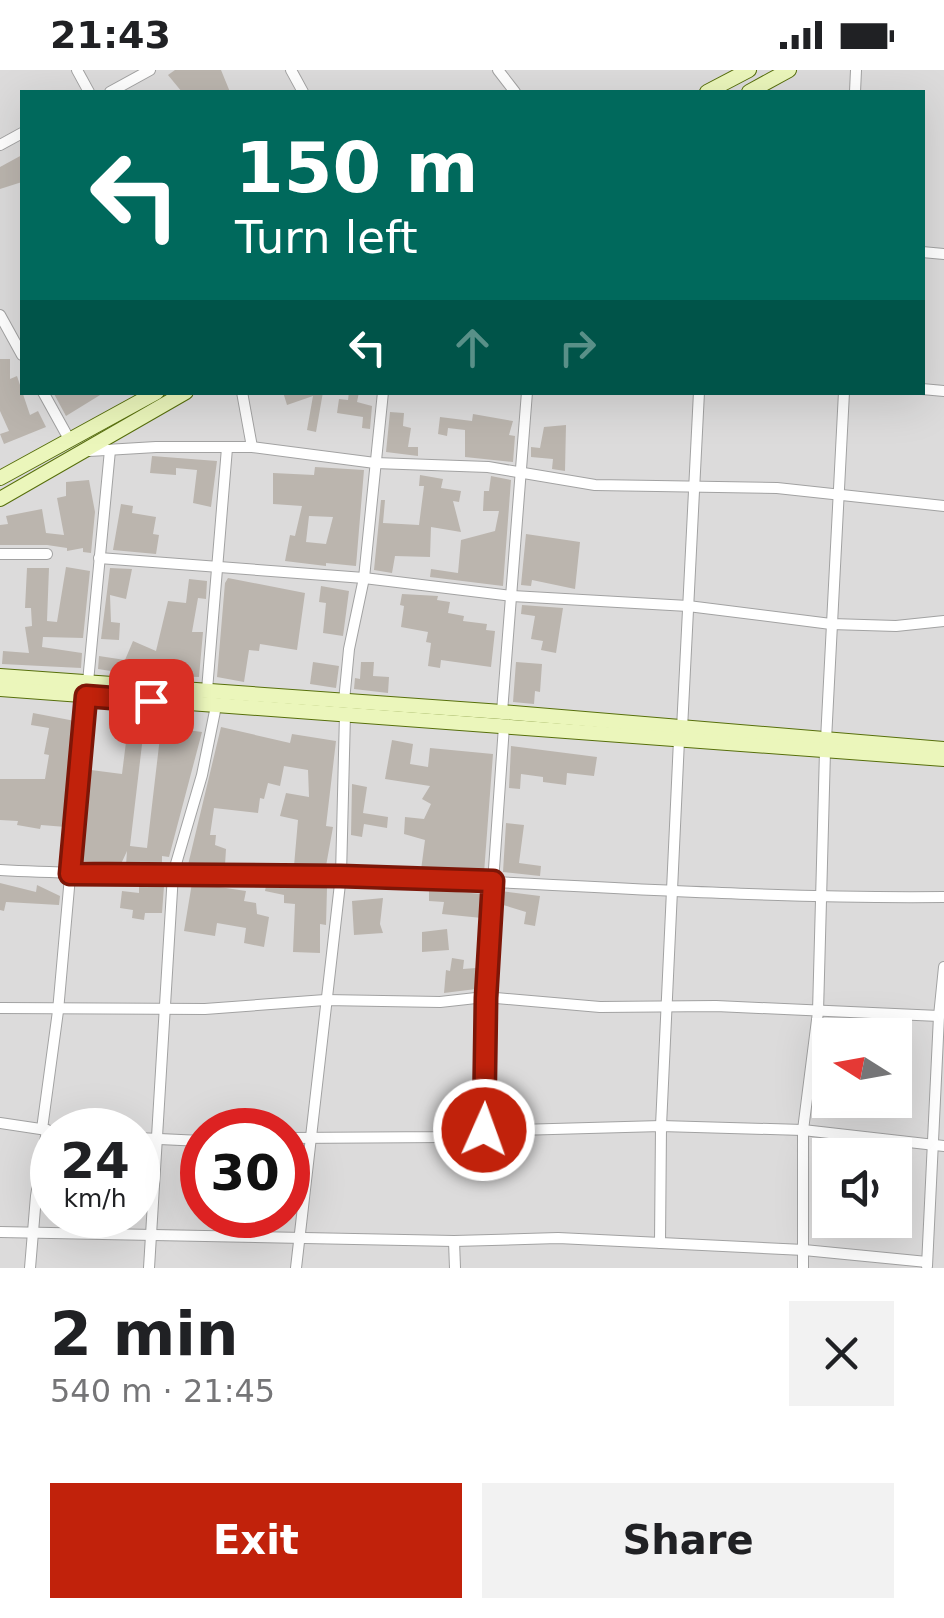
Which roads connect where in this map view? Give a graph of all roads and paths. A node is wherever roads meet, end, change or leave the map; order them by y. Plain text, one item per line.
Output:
1 (150, 70) edge
2 (498, 70) edge
3 (749, 70) edge
4 (788, 70) edge
5 (114, 90) edge
6 (513, 90) edge
7 (711, 90) edge
8 (753, 90) edge
9 (0, 315) edge
10 (20, 352) edge
11 (45, 395) edge
12 (151, 395) edge
13 (180, 395) edge
14 (243, 395) edge
15 (383, 395) edge
16 (527, 395) edge
17 (700, 395) edge
18 (844, 395) edge
19 (75, 445) junction
20 (227, 448) junction
21 (252, 448) junction
22 (110, 450) junction
23 (375, 463) junction
24 (523, 472) junction
25 (0, 478) edge
26 (693, 486) junction
27 (839, 494) junction
28 (0, 499) edge
29 (944, 506) edge
30 (0, 554) edge
31 (48, 554) dead end
32 (99, 558) junction
33 (218, 566) junction
34 (364, 578) junction
35 (512, 596) junction
36 (688, 606) junction
37 (944, 621) edge
38 (832, 624) junction
39 (0, 676) edge
40 (0, 689) edge
41 (87, 689) junction
42 (207, 690) junction
43 (216, 706) junction
44 (345, 707) junction
45 (503, 719) junction
46 (680, 734) junction
47 (826, 745) junction
48 (944, 749) edge
49 (944, 759) edge
50 (0, 870) edge
51 (70, 874) junction
52 (172, 874) junction
53 (341, 876) junction
54 (493, 881) junction
55 (672, 890) junction
56 (944, 896) edge
57 (820, 898) junction
58 (944, 967) edge
59 (486, 998) junction
60 (325, 1000) junction
61 (668, 1007) junction
62 (0, 1008) edge
63 (58, 1010) junction
64 (164, 1010) junction
65 (818, 1012) junction
66 (938, 1016) junction
67 (941, 1034) edge
68 (49, 1108) edge
69 (156, 1108) edge
70 (0, 1124) edge
71 (660, 1126) junction
72 (30, 1128) edge
73 (484, 1130) junction
74 (803, 1130) junction
75 (310, 1138) joint
76 (939, 1144) edge
77 (0, 1232) edge
78 (30, 1234) edge
79 (160, 1236) edge
80 (32, 1238) edge
81 (148, 1238) edge
82 (300, 1239) junction
83 (454, 1241) junction
84 (660, 1243) junction
85 (804, 1250) junction
86 (927, 1265) edge
87 (30, 1268) edge
88 (149, 1268) edge
89 (296, 1268) edge
90 (454, 1268) edge
91 (803, 1268) edge

1 - 5 street
2 - 6 street
3 - 7 street
4 - 8 street
9 - 10 street
11 - 19 street
12 - 19 street
13 - 19 street
14 - 21 street
15 - 23 street
16 - 24 street
17 - 26 street
18 - 27 street
19 - 22 street
19 - 25 street
19 - 28 street
20 - 21 street
20 - 22 street
20 - 33 street
21 - 23 street
22 - 32 street
23 - 24 street
23 - 34 street
24 - 26 street
24 - 35 street
26 - 27 street
26 - 36 street
27 - 29 street
27 - 38 street
30 - 31 street
32 - 33 street
32 - 41 street
33 - 34 street
33 - 42 street
34 - 35 street
34 - 44 street
35 - 36 street
35 - 45 street
36 - 38 street
36 - 46 street
37 - 38 street
38 - 47 street
39 - 41 street
40 - 41 street
41 - 42 street
41 - 43 street
41 - 51 street
42 - 44 street
43 - 44 street
43 - 52 street
44 - 45 street
44 - 53 street
45 - 46 street
45 - 54 street
46 - 47 street
46 - 55 street
47 - 48 street
47 - 49 street
47 - 57 street
50 - 51 street
51 - 52 street
51 - 63 street
52 - 53 street
52 - 64 street
53 - 54 street
53 - 60 street
54 - 55 street
54 - 59 street
55 - 57 street
55 - 61 street
56 - 57 street
57 - 65 street
58 - 66 street
59 - 60 street
59 - 61 street
59 - 73 street
60 - 64 street
60 - 75 street
61 - 65 street
61 - 71 street
62 - 63 street
63 - 64 street
63 - 68 street
64 - 69 street
65 - 66 street
65 - 74 street
66 - 67 street
67 - 76 street
70 - 72 street
71 - 73 street
71 - 74 street
71 - 84 street
73 - 75 street
74 - 76 street
74 - 85 street
76 - 86 street
77 - 78 street
79 - 82 street
80 - 87 street
81 - 88 street
82 - 83 street
82 - 89 street
83 - 84 street
83 - 90 street
84 - 85 street
85 - 86 street
85 - 91 street

